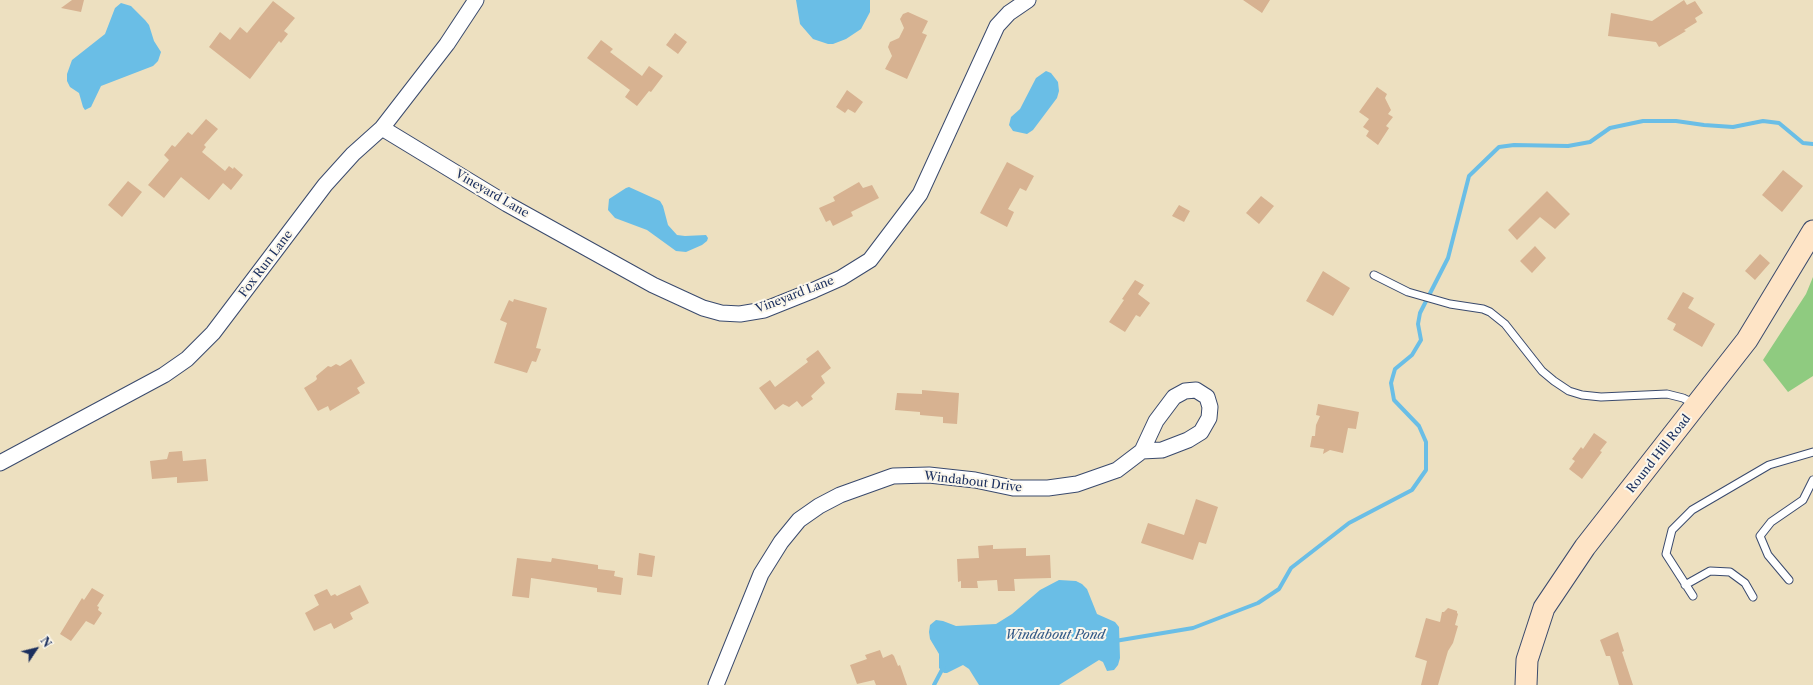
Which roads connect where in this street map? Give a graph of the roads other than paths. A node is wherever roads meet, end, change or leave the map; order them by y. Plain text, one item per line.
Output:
1 (476, 0) edge
2 (1028, 0) edge
3 (382, 128) junction
4 (1813, 231) edge
5 (1374, 275) dead end
6 (1697, 406) junction
7 (1142, 451) junction
8 (1813, 452) edge
9 (0, 463) edge
10 (1813, 480) edge
11 (1789, 580) dead end
12 (1685, 585) junction
13 (1692, 596) dead end
14 (1753, 597) dead end
15 (716, 685) edge
16 (1526, 685) edge

1 - 3 street, Fox Run Lane
2 - 3 street, Vineyard Lane
3 - 9 street, Fox Run Lane
4 - 6 street, Round Hill Road
5 - 6 lane
6 - 16 street, Round Hill Road
7 - 7 street, Windabout Drive
7 - 15 street, Windabout Drive
8 - 12 lane
10 - 11 lane
12 - 13 lane
12 - 14 lane

